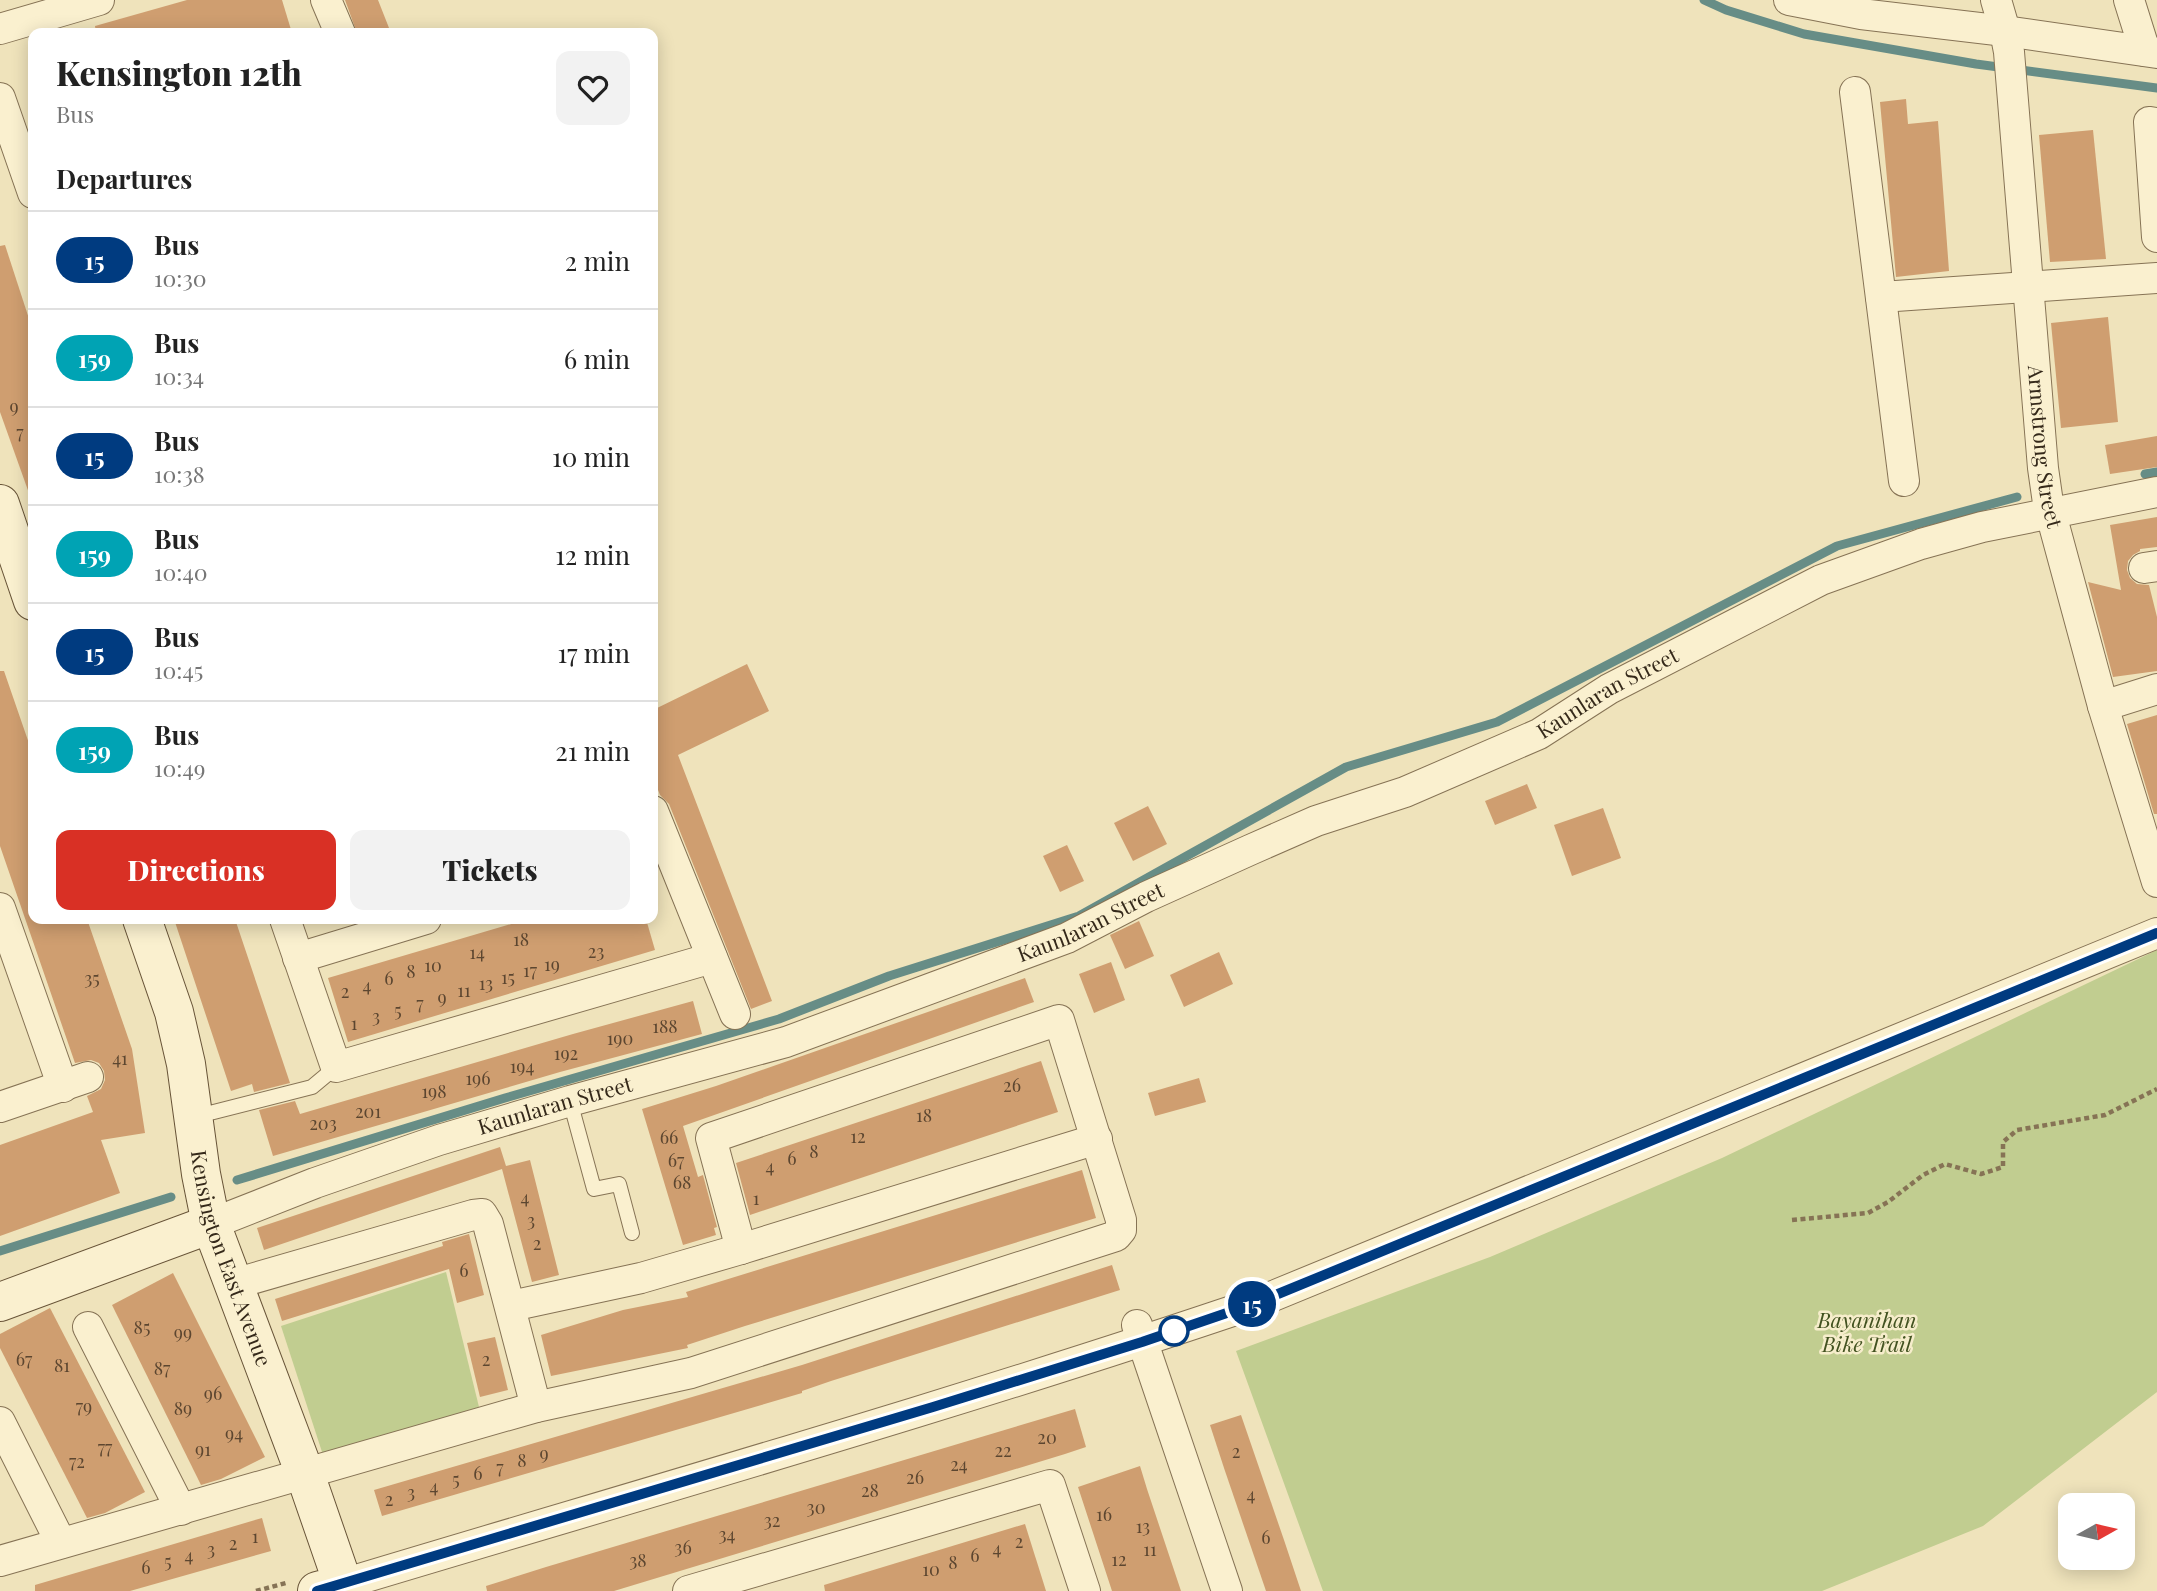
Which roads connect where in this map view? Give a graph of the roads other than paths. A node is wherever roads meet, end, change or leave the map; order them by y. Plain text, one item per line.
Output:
1 (99, 0) edge
2 (327, 0) edge
3 (1789, 0) edge
4 (1996, 0) edge
5 (2129, 0) edge
6 (1859, 7) edge
7 (338, 28) edge
8 (0, 29) edge
9 (2007, 41) junction
10 (2151, 52) edge
11 (1854, 92) dead end
12 (0, 98) edge
13 (2157, 123) edge
14 (26, 152) edge
15 (2157, 237) edge
16 (2157, 278) edge
17 (2030, 287) junction
18 (1881, 297) junction
19 (1904, 481) dead end
20 (2157, 492) edge
21 (0, 504) edge
22 (2051, 512) junction
23 (15, 538) edge
24 (28, 584) edge
25 (2157, 689) edge
26 (2103, 706) junction
27 (660, 848) edge
28 (2157, 882) edge
29 (0, 908) edge
30 (144, 924) edge
31 (287, 924) edge
32 (410, 924) edge
33 (2157, 933) edge
34 (298, 958) junction
35 (712, 958) junction
36 (735, 1014) dead end
37 (336, 1067) junction
38 (570, 1101) junction
39 (0, 1107) edge
40 (192, 1118) junction
41 (1097, 1139) junction
42 (206, 1200) junction
43 (632, 1233) dead end
44 (741, 1249) junction
45 (234, 1284) junction
46 (0, 1302) edge
47 (511, 1306) junction
48 (88, 1327) dead end
49 (1139, 1333) junction
50 (536, 1407) junction
51 (0, 1422) edge
52 (305, 1474) junction
53 (181, 1510) junction
54 (61, 1543) junction
55 (0, 1561) edge
56 (335, 1589) edge
57 (688, 1591) edge
58 (1085, 1591) edge
59 (1227, 1591) edge

1 - 8 street
2 - 7 street
3 - 6 street
4 - 9 street, Armstrong Street
5 - 10 street
6 - 9 street
9 - 10 street
9 - 17 street, Armstrong Street
11 - 18 street
12 - 14 street
13 - 15 street
16 - 17 street
17 - 18 street
17 - 22 street, Armstrong Street
18 - 19 street
20 - 22 street, Kaunlaran Street
21 - 23 street
22 - 26 street, Armstrong Street
22 - 38 street, Kaunlaran Street
23 - 24 street
25 - 26 street
26 - 28 street, Armstrong Street
27 - 35 street
29 - 39 street
30 - 40 street, Kensington East Avenue
31 - 34 street
32 - 34 street
33 - 49 street
34 - 37 street
35 - 36 street
35 - 37 street
37 - 40 lane
38 - 42 street, Kaunlaran Street
38 - 43 lane
40 - 42 street, Kensington East Avenue
41 - 44 street
41 - 44 street
41 - 50 street
42 - 45 street, Kensington East Avenue
42 - 46 street, Kaunlaran Street
44 - 47 street
45 - 47 street
45 - 52 street, Kensington East Avenue
47 - 50 street
48 - 53 street
49 - 56 street
49 - 59 street
50 - 52 street
51 - 54 street
52 - 53 street
52 - 56 street, Kensington East Avenue
53 - 54 street
54 - 55 street
57 - 58 street

